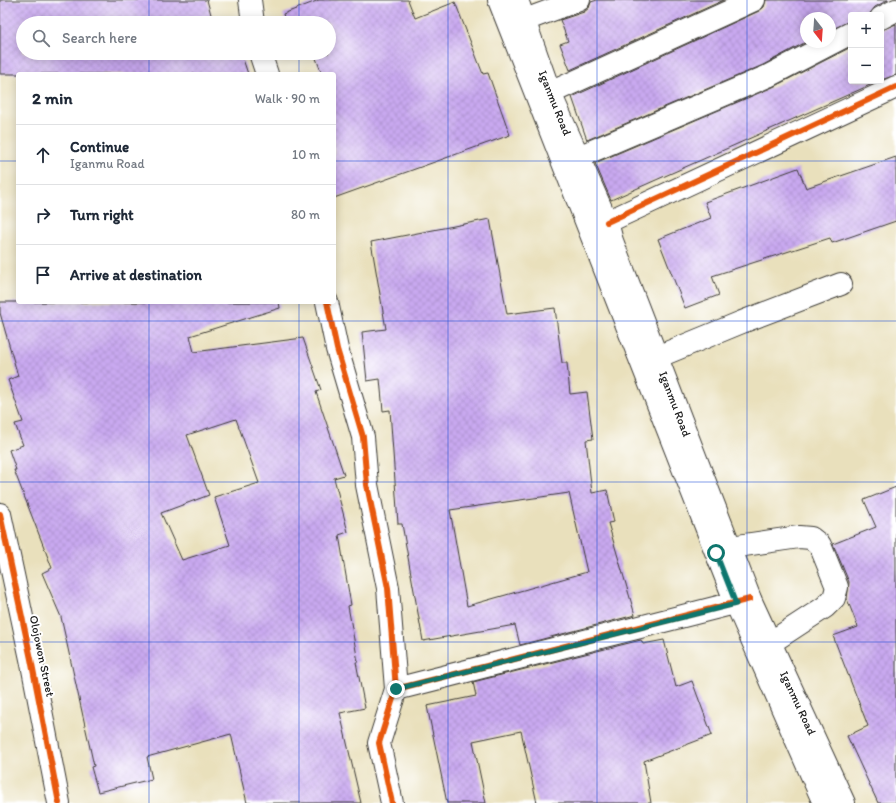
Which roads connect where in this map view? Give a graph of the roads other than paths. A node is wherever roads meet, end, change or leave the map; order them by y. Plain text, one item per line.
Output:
1 (250, 0) edge
2 (499, 0) edge
3 (517, 0) edge
4 (579, 0) edge
5 (754, 0) edge
6 (896, 10) edge
7 (251, 16) edge
8 (884, 16) edge
9 (525, 20) junction
10 (848, 35) edge
11 (262, 60) edge
12 (266, 72) edge
13 (896, 87) edge
14 (550, 93) junction
15 (578, 157) junction
16 (607, 222) junction
17 (841, 284) dead end
18 (327, 304) edge
19 (657, 357) junction
20 (0, 514) edge
21 (731, 547) junction
22 (743, 601) junction
23 (770, 643) junction
24 (396, 689) junction
25 (59, 803) edge
26 (392, 803) edge
27 (824, 803) edge
28 (844, 803) edge

1 - 7 street
2 - 22 street, Iganmu Road
3 - 9 street, Iganmu Road
4 - 9 street
5 - 14 street
6 - 8 street
9 - 14 street, Iganmu Road
10 - 15 street
11 - 12 street
13 - 16 street
14 - 15 street, Iganmu Road
15 - 16 street, Iganmu Road
16 - 19 street, Iganmu Road
17 - 19 street
18 - 24 street
19 - 21 street, Iganmu Road
20 - 25 street, Olojowon Street
21 - 22 street, Iganmu Road
21 - 23 street
22 - 23 street, Iganmu Road
22 - 24 street
22 - 27 street, Iganmu Road
23 - 28 street, Iganmu Road
24 - 26 street

